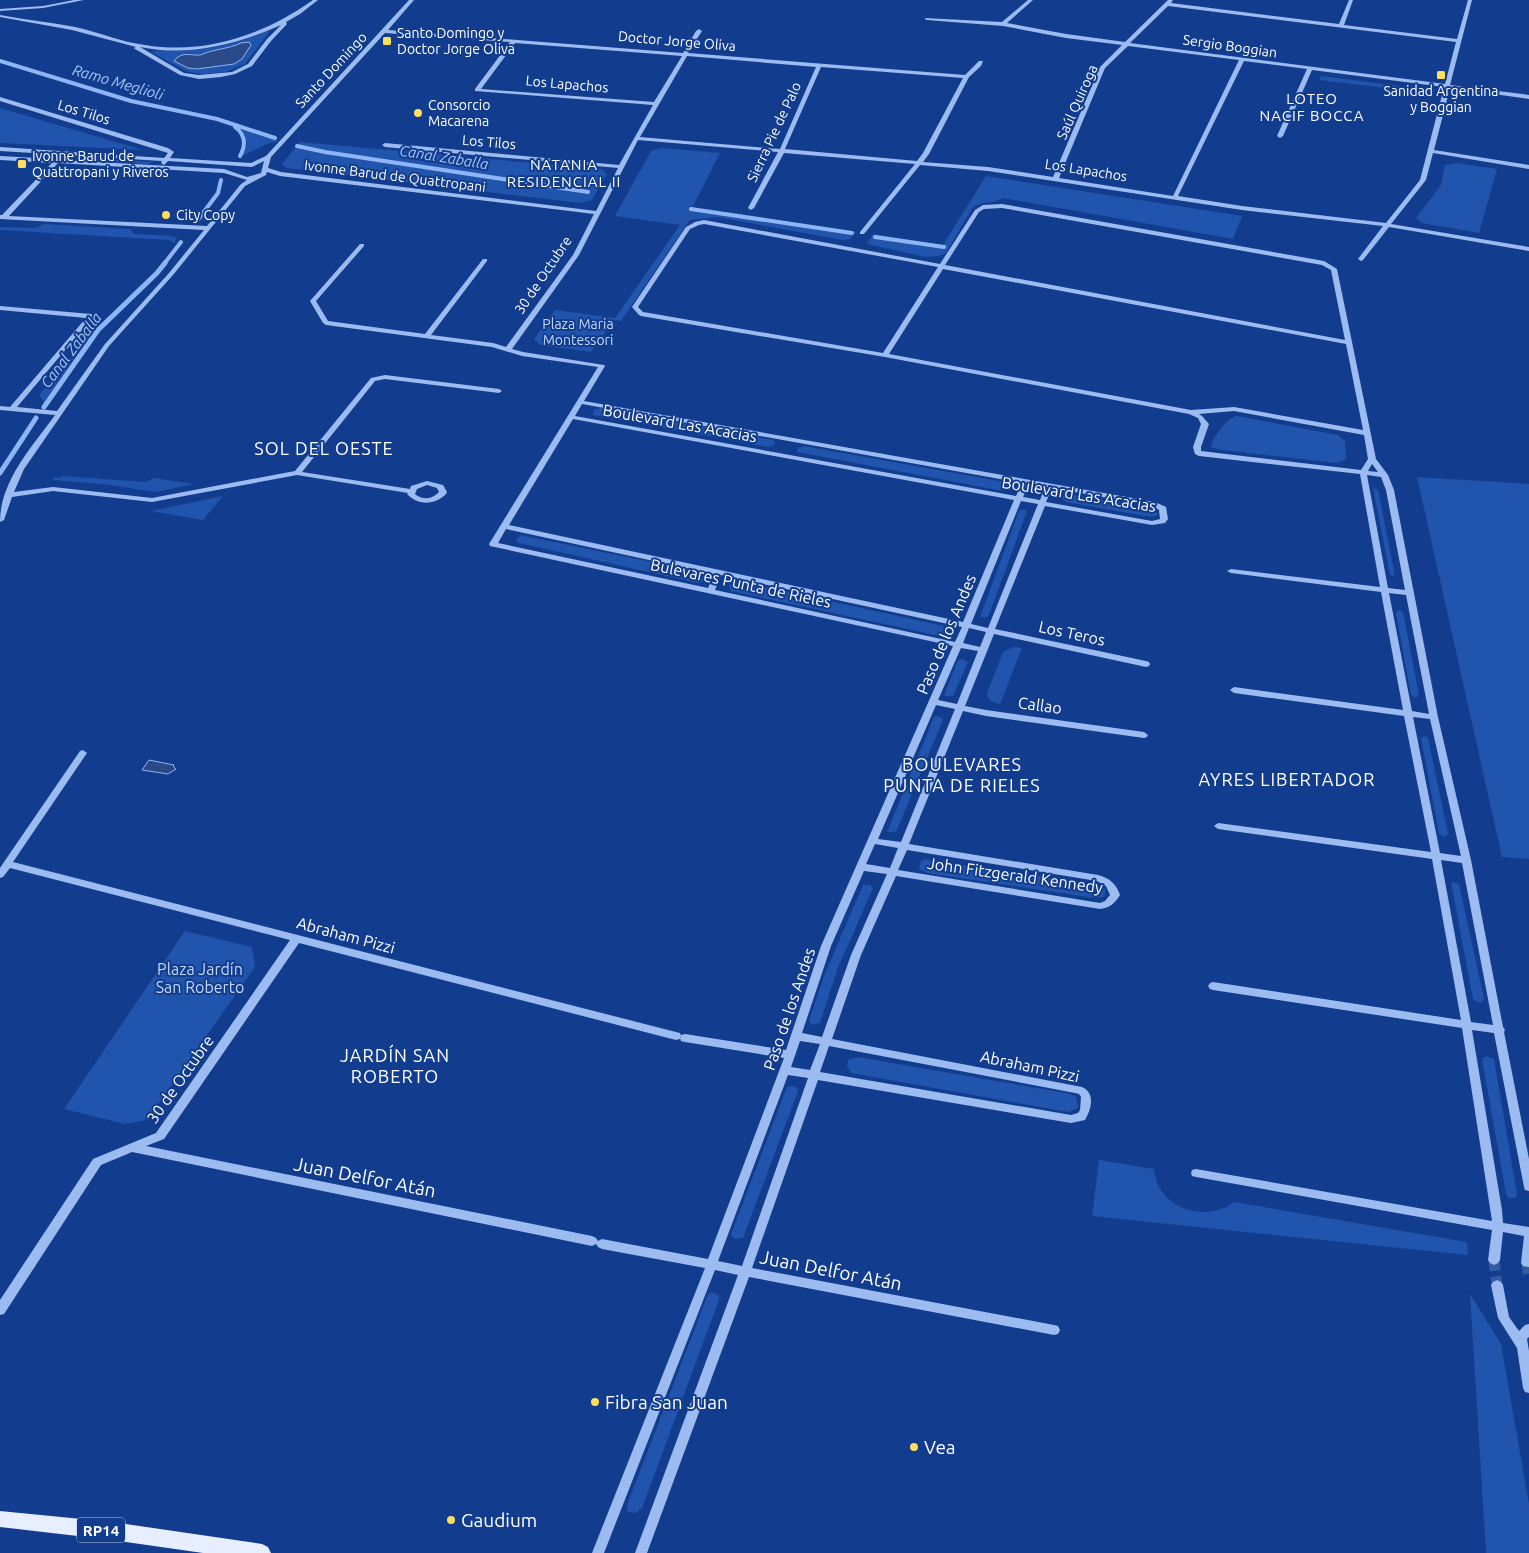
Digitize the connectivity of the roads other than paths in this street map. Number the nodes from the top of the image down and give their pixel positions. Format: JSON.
{"nodes":[{"id":1,"x":54,"y":0,"type":"edge"},
{"id":2,"x":82,"y":0,"type":"edge"},
{"id":3,"x":316,"y":0,"type":"edge"},
{"id":4,"x":412,"y":0,"type":"edge"},
{"id":5,"x":1031,"y":0,"type":"edge"},
{"id":6,"x":1351,"y":0,"type":"edge"},
{"id":7,"x":1470,"y":0,"type":"edge"},
{"id":8,"x":1169,"y":2,"type":"edge"},
{"id":9,"x":0,"y":5,"type":"edge"},
{"id":10,"x":46,"y":6,"type":"junction"},
{"id":11,"x":0,"y":10,"type":"edge"},
{"id":12,"x":0,"y":16,"type":"edge"},
{"id":13,"x":291,"y":17,"type":"junction"},
{"id":14,"x":927,"y":19,"type":"dead end"},
{"id":15,"x":36,"y":22,"type":"junction"},
{"id":16,"x":1004,"y":24,"type":"junction"},
{"id":17,"x":1341,"y":26,"type":"junction"},
{"id":18,"x":386,"y":31,"type":"junction"},
{"id":19,"x":698,"y":31,"type":"dead end"},
{"id":20,"x":514,"y":41,"type":"junction"},
{"id":21,"x":1460,"y":41,"type":"junction"},
{"id":22,"x":128,"y":43,"type":"junction"},
{"id":23,"x":1127,"y":44,"type":"junction"},
{"id":24,"x":685,"y":55,"type":"junction"},
{"id":25,"x":1242,"y":59,"type":"junction"},
{"id":26,"x":981,"y":62,"type":"dead end"},
{"id":27,"x":819,"y":65,"type":"junction"},
{"id":28,"x":1310,"y":68,"type":"junction"},
{"id":29,"x":966,"y":77,"type":"junction"},
{"id":30,"x":1449,"y":86,"type":"junction"},
{"id":31,"x":1529,"y":96,"type":"edge"},
{"id":32,"x":0,"y":100,"type":"edge"},
{"id":33,"x":656,"y":104,"type":"junction"},
{"id":34,"x":1280,"y":136,"type":"dead end"},
{"id":35,"x":636,"y":138,"type":"junction"},
{"id":36,"x":385,"y":146,"type":"dead end"},
{"id":37,"x":0,"y":149,"type":"edge"},
{"id":38,"x":782,"y":151,"type":"junction"},
{"id":39,"x":1431,"y":151,"type":"junction"},
{"id":40,"x":63,"y":153,"type":"junction"},
{"id":41,"x":268,"y":157,"type":"junction"},
{"id":42,"x":0,"y":158,"type":"edge"},
{"id":43,"x":166,"y":159,"type":"junction"},
{"id":44,"x":55,"y":161,"type":"junction"},
{"id":45,"x":918,"y":162,"type":"junction"},
{"id":46,"x":251,"y":165,"type":"junction"},
{"id":47,"x":160,"y":167,"type":"junction"},
{"id":48,"x":621,"y":167,"type":"junction"},
{"id":49,"x":1529,"y":167,"type":"edge"},
{"id":50,"x":265,"y":169,"type":"junction"},
{"id":51,"x":280,"y":174,"type":"junction"},
{"id":52,"x":234,"y":175,"type":"junction"},
{"id":53,"x":258,"y":177,"type":"junction"},
{"id":54,"x":1056,"y":178,"type":"junction"},
{"id":55,"x":243,"y":186,"type":"junction"},
{"id":56,"x":1175,"y":197,"type":"junction"},
{"id":57,"x":751,"y":208,"type":"dead end"},
{"id":58,"x":597,"y":214,"type":"junction"},
{"id":59,"x":2,"y":217,"type":"edge"},
{"id":60,"x":1386,"y":226,"type":"junction"},
{"id":61,"x":208,"y":228,"type":"junction"},
{"id":62,"x":862,"y":233,"type":"dead end"},
{"id":63,"x":362,"y":245,"type":"dead end"},
{"id":64,"x":1529,"y":250,"type":"edge"},
{"id":65,"x":485,"y":260,"type":"dead end"},
{"id":66,"x":1361,"y":260,"type":"dead end"},
{"id":67,"x":941,"y":266,"type":"junction"},
{"id":68,"x":0,"y":308,"type":"edge"},
{"id":69,"x":427,"y":336,"type":"junction"},
{"id":70,"x":1347,"y":342,"type":"junction"},
{"id":71,"x":508,"y":349,"type":"junction"},
{"id":72,"x":885,"y":355,"type":"junction"},
{"id":73,"x":602,"y":366,"type":"joint"},
{"id":74,"x":498,"y":391,"type":"dead end"},
{"id":75,"x":580,"y":402,"type":"junction"},
{"id":76,"x":0,"y":408,"type":"edge"},
{"id":77,"x":12,"y":409,"type":"junction"},
{"id":78,"x":1191,"y":412,"type":"junction"},
{"id":79,"x":58,"y":413,"type":"junction"},
{"id":80,"x":571,"y":418,"type":"junction"},
{"id":81,"x":1366,"y":433,"type":"junction"},
{"id":82,"x":791,"y":440,"type":"junction"},
{"id":83,"x":782,"y":456,"type":"junction"},
{"id":84,"x":1372,"y":459,"type":"junction"},
{"id":85,"x":1363,"y":473,"type":"junction"},
{"id":86,"x":297,"y":474,"type":"junction"},
{"id":87,"x":1384,"y":475,"type":"junction"},
{"id":88,"x":1026,"y":481,"type":"junction"},
{"id":89,"x":1050,"y":486,"type":"junction"},
{"id":90,"x":412,"y":491,"type":"dead end"},
{"id":91,"x":10,"y":495,"type":"junction"},
{"id":92,"x":1019,"y":499,"type":"junction"},
{"id":93,"x":1042,"y":503,"type":"junction"},
{"id":94,"x":0,"y":520,"type":"edge"},
{"id":95,"x":504,"y":526,"type":"junction"},
{"id":96,"x":493,"y":544,"type":"joint"},
{"id":97,"x":1231,"y":571,"type":"dead end"},
{"id":98,"x":719,"y":572,"type":"junction"},
{"id":99,"x":1383,"y":590,"type":"junction"},
{"id":100,"x":710,"y":591,"type":"junction"},
{"id":101,"x":1410,"y":593,"type":"junction"},
{"id":102,"x":966,"y":626,"type":"junction"},
{"id":103,"x":991,"y":630,"type":"junction"},
{"id":104,"x":958,"y":645,"type":"junction"},
{"id":105,"x":983,"y":650,"type":"junction"},
{"id":106,"x":1146,"y":664,"type":"dead end"},
{"id":107,"x":1234,"y":690,"type":"dead end"},
{"id":108,"x":933,"y":702,"type":"junction"},
{"id":109,"x":959,"y":707,"type":"junction"},
{"id":110,"x":1407,"y":713,"type":"junction"},
{"id":111,"x":1434,"y":717,"type":"junction"},
{"id":112,"x":1144,"y":734,"type":"dead end"},
{"id":113,"x":83,"y":753,"type":"dead end"},
{"id":114,"x":1218,"y":826,"type":"dead end"},
{"id":115,"x":873,"y":841,"type":"junction"},
{"id":116,"x":904,"y":846,"type":"junction"},
{"id":117,"x":1436,"y":855,"type":"junction"},
{"id":118,"x":1466,"y":860,"type":"junction"},
{"id":119,"x":7,"y":864,"type":"junction"},
{"id":120,"x":862,"y":867,"type":"junction"},
{"id":121,"x":893,"y":872,"type":"junction"},
{"id":122,"x":0,"y":874,"type":"edge"},
{"id":123,"x":298,"y":938,"type":"junction"},
{"id":124,"x":1213,"y":986,"type":"dead end"},
{"id":125,"x":1466,"y":1025,"type":"junction"},
{"id":126,"x":1500,"y":1030,"type":"junction"},
{"id":127,"x":796,"y":1036,"type":"junction"},
{"id":128,"x":826,"y":1042,"type":"junction"},
{"id":129,"x":790,"y":1056,"type":"junction"},
{"id":130,"x":785,"y":1070,"type":"junction"},
{"id":131,"x":815,"y":1074,"type":"junction"},
{"id":132,"x":132,"y":1148,"type":"junction"},
{"id":133,"x":1196,"y":1173,"type":"dead end"},
{"id":134,"x":1529,"y":1187,"type":"edge"},
{"id":135,"x":1498,"y":1227,"type":"junction"},
{"id":136,"x":1529,"y":1232,"type":"edge"},
{"id":137,"x":1529,"y":1237,"type":"edge"},
{"id":138,"x":1494,"y":1260,"type":"tunnel mouth"},
{"id":139,"x":1527,"y":1264,"type":"dead end"},
{"id":140,"x":711,"y":1266,"type":"junction"},
{"id":141,"x":745,"y":1272,"type":"junction"},
{"id":142,"x":1498,"y":1285,"type":"tunnel mouth"},
{"id":143,"x":0,"y":1310,"type":"edge"},
{"id":144,"x":1529,"y":1329,"type":"edge"},
{"id":145,"x":1054,"y":1330,"type":"dead end"},
{"id":146,"x":1522,"y":1346,"type":"junction"},
{"id":147,"x":1529,"y":1388,"type":"edge"},
{"id":148,"x":0,"y":1519,"type":"edge"},
{"id":149,"x":262,"y":1553,"type":"edge"},
{"id":150,"x":598,"y":1553,"type":"edge"},
{"id":151,"x":641,"y":1553,"type":"edge"}],
"edges":[{"from":1,"to":9,"type":"street"},
{"from":2,"to":10,"type":"street"},
{"from":3,"to":13,"type":"street"},
{"from":4,"to":18,"type":"street","name":"Santo Domingo"},
{"from":5,"to":16,"type":"street"},
{"from":6,"to":17,"type":"street"},
{"from":7,"to":21,"type":"street"},
{"from":8,"to":17,"type":"street"},
{"from":8,"to":23,"type":"street","name":"Saúl Quiroga"},
{"from":10,"to":11,"type":"street"},
{"from":10,"to":15,"type":"street"},
{"from":12,"to":15,"type":"street"},
{"from":13,"to":22,"type":"street"},
{"from":13,"to":22,"type":"street"},
{"from":14,"to":16,"type":"street","name":"Sergio Boggian"},
{"from":15,"to":22,"type":"street"},
{"from":16,"to":23,"type":"street","name":"Sergio Boggian"},
{"from":17,"to":21,"type":"street"},
{"from":18,"to":20,"type":"street","name":"Doctor Jorge Oliva"},
{"from":18,"to":41,"type":"street","name":"Santo Domingo"},
{"from":19,"to":24,"type":"street","name":"30 de Octubre"},
{"from":20,"to":24,"type":"street","name":"Doctor Jorge Oliva"},
{"from":20,"to":33,"type":"street","name":"Los Lapachos"},
{"from":21,"to":30,"type":"street"},
{"from":23,"to":25,"type":"street","name":"Sergio Boggian"},
{"from":23,"to":54,"type":"street","name":"Saúl Quiroga"},
{"from":24,"to":27,"type":"street","name":"Doctor Jorge Oliva"},
{"from":24,"to":33,"type":"street","name":"30 de Octubre"},
{"from":25,"to":28,"type":"street","name":"Sergio Boggian"},
{"from":25,"to":56,"type":"street"},
{"from":26,"to":29,"type":"street"},
{"from":27,"to":29,"type":"street","name":"Doctor Jorge Oliva"},
{"from":27,"to":38,"type":"street","name":"Sierra Pie de Palo"},
{"from":28,"to":30,"type":"street","name":"Sergio Boggian"},
{"from":28,"to":34,"type":"street"},
{"from":29,"to":45,"type":"street"},
{"from":30,"to":31,"type":"street","name":"Sergio Boggian"},
{"from":30,"to":39,"type":"street"},
{"from":32,"to":43,"type":"street","name":"Los Tilos"},
{"from":33,"to":35,"type":"street","name":"30 de Octubre"},
{"from":35,"to":38,"type":"street","name":"Los Lapachos"},
{"from":35,"to":48,"type":"street","name":"30 de Octubre"},
{"from":36,"to":48,"type":"street","name":"Los Tilos"},
{"from":37,"to":40,"type":"street"},
{"from":38,"to":45,"type":"street","name":"Los Lapachos"},
{"from":38,"to":57,"type":"street","name":"Sierra Pie de Palo"},
{"from":39,"to":49,"type":"street"},
{"from":39,"to":60,"type":"street"},
{"from":40,"to":43,"type":"street"},
{"from":40,"to":44,"type":"street"},
{"from":41,"to":46,"type":"street","name":"Santo Domingo"},
{"from":41,"to":50,"type":"street","name":"Santo Domingo"},
{"from":42,"to":44,"type":"street"},
{"from":43,"to":46,"type":"street"},
{"from":43,"to":47,"type":"street"},
{"from":44,"to":47,"type":"street"},
{"from":44,"to":59,"type":"street"},
{"from":45,"to":54,"type":"street","name":"Los Lapachos"},
{"from":45,"to":62,"type":"street"},
{"from":46,"to":50,"type":"street","name":"Ivonne Barud de Quattropani"},
{"from":46,"to":52,"type":"street","name":"Santo Domingo"},
{"from":47,"to":52,"type":"street"},
{"from":48,"to":58,"type":"street","name":"30 de Octubre"},
{"from":50,"to":51,"type":"street","name":"Ivonne Barud de Quattropani"},
{"from":50,"to":53,"type":"street"},
{"from":51,"to":53,"type":"street","name":"Ivonne Barud de Quattropani"},
{"from":51,"to":58,"type":"street","name":"Ivonne Barud de Quattropani"},
{"from":52,"to":53,"type":"street"},
{"from":52,"to":55,"type":"street"},
{"from":53,"to":55,"type":"street"},
{"from":54,"to":56,"type":"street","name":"Los Lapachos"},
{"from":55,"to":61,"type":"street"},
{"from":56,"to":60,"type":"street","name":"Los Lapachos"},
{"from":58,"to":71,"type":"street","name":"30 de Octubre"},
{"from":59,"to":61,"type":"street"},
{"from":60,"to":64,"type":"street","name":"Los Lapachos"},
{"from":60,"to":66,"type":"street"},
{"from":61,"to":79,"type":"street"},
{"from":63,"to":69,"type":"street"},
{"from":65,"to":69,"type":"street"},
{"from":67,"to":70,"type":"street"},
{"from":67,"to":70,"type":"street"},
{"from":67,"to":72,"type":"street"},
{"from":67,"to":72,"type":"street"},
{"from":68,"to":77,"type":"street"},
{"from":69,"to":71,"type":"street"},
{"from":70,"to":81,"type":"street"},
{"from":71,"to":73,"type":"street"},
{"from":72,"to":78,"type":"street"},
{"from":73,"to":75,"type":"street"},
{"from":74,"to":86,"type":"street"},
{"from":75,"to":80,"type":"street"},
{"from":75,"to":82,"type":"street","name":"Boulevard Las Acacias"},
{"from":76,"to":77,"type":"street"},
{"from":77,"to":79,"type":"street"},
{"from":78,"to":81,"type":"street"},
{"from":78,"to":85,"type":"street"},
{"from":79,"to":91,"type":"street"},
{"from":80,"to":83,"type":"street","name":"Boulevard Las Acacias"},
{"from":80,"to":95,"type":"street"},
{"from":81,"to":84,"type":"street"},
{"from":82,"to":83,"type":"street"},
{"from":82,"to":88,"type":"street","name":"Boulevard Las Acacias"},
{"from":83,"to":92,"type":"street","name":"Boulevard Las Acacias"},
{"from":84,"to":85,"type":"street"},
{"from":84,"to":87,"type":"street"},
{"from":85,"to":87,"type":"street"},
{"from":85,"to":99,"type":"street"},
{"from":86,"to":90,"type":"street"},
{"from":86,"to":91,"type":"street"},
{"from":87,"to":101,"type":"street"},
{"from":88,"to":89,"type":"street","name":"Boulevard Las Acacias"},
{"from":88,"to":92,"type":"street","name":"Paso de los Andes"},
{"from":89,"to":93,"type":"street"},
{"from":89,"to":93,"type":"street","name":"Boulevard Las Acacias"},
{"from":91,"to":94,"type":"street"},
{"from":92,"to":93,"type":"street","name":"Boulevard Las Acacias"},
{"from":92,"to":102,"type":"street","name":"Paso de los Andes"},
{"from":93,"to":103,"type":"street"},
{"from":95,"to":96,"type":"street"},
{"from":95,"to":98,"type":"street","name":"Bulevares Punta de Rieles"},
{"from":96,"to":100,"type":"street","name":"Bulevares Punta de Rieles"},
{"from":97,"to":99,"type":"street"},
{"from":98,"to":100,"type":"street"},
{"from":98,"to":102,"type":"street","name":"Bulevares Punta de Rieles"},
{"from":99,"to":101,"type":"street"},
{"from":99,"to":110,"type":"street"},
{"from":100,"to":104,"type":"street","name":"Bulevares Punta de Rieles"},
{"from":101,"to":111,"type":"street"},
{"from":102,"to":103,"type":"street","name":"Bulevares Punta de Rieles"},
{"from":102,"to":104,"type":"street","name":"Paso de los Andes"},
{"from":103,"to":105,"type":"street"},
{"from":103,"to":106,"type":"street","name":"Los Teros"},
{"from":104,"to":105,"type":"street","name":"Bulevares Punta de Rieles"},
{"from":104,"to":108,"type":"street","name":"Paso de los Andes"},
{"from":105,"to":109,"type":"street"},
{"from":107,"to":110,"type":"street"},
{"from":108,"to":109,"type":"street","name":"Callao"},
{"from":108,"to":115,"type":"street","name":"Paso de los Andes"},
{"from":109,"to":112,"type":"street","name":"Callao"},
{"from":109,"to":116,"type":"street"},
{"from":110,"to":111,"type":"street"},
{"from":110,"to":117,"type":"street"},
{"from":111,"to":118,"type":"street"},
{"from":113,"to":119,"type":"street"},
{"from":114,"to":117,"type":"street"},
{"from":115,"to":116,"type":"street","name":"John Fitzgerald Kennedy"},
{"from":115,"to":120,"type":"street","name":"Paso de los Andes"},
{"from":116,"to":121,"type":"street"},
{"from":116,"to":121,"type":"street","name":"John Fitzgerald Kennedy"},
{"from":117,"to":118,"type":"street"},
{"from":117,"to":125,"type":"street"},
{"from":118,"to":126,"type":"street"},
{"from":119,"to":122,"type":"street"},
{"from":119,"to":123,"type":"street","name":"Abraham Pizzi"},
{"from":120,"to":121,"type":"street","name":"John Fitzgerald Kennedy"},
{"from":120,"to":127,"type":"street","name":"Paso de los Andes"},
{"from":121,"to":128,"type":"street"},
{"from":123,"to":129,"type":"street","name":"Abraham Pizzi"},
{"from":123,"to":132,"type":"street","name":"30 de Octubre"},
{"from":124,"to":125,"type":"street"},
{"from":125,"to":126,"type":"street"},
{"from":125,"to":135,"type":"street"},
{"from":126,"to":134,"type":"street"},
{"from":127,"to":128,"type":"street","name":"Abraham Pizzi"},
{"from":127,"to":129,"type":"street","name":"Paso de los Andes"},
{"from":128,"to":131,"type":"street"},
{"from":128,"to":131,"type":"street","name":"Abraham Pizzi"},
{"from":129,"to":130,"type":"street","name":"Paso de los Andes"},
{"from":130,"to":131,"type":"street","name":"Abraham Pizzi"},
{"from":130,"to":140,"type":"street","name":"Paso de los Andes"},
{"from":131,"to":141,"type":"street"},
{"from":132,"to":140,"type":"street","name":"Juan Delfor Atán"},
{"from":132,"to":143,"type":"street","name":"30 de Octubre"},
{"from":133,"to":135,"type":"street"},
{"from":135,"to":136,"type":"street"},
{"from":135,"to":138,"type":"street"},
{"from":137,"to":139,"type":"street"},
{"from":140,"to":141,"type":"street","name":"Juan Delfor Atán"},
{"from":140,"to":150,"type":"street","name":"Paso de los Andes"},
{"from":141,"to":145,"type":"street","name":"Juan Delfor Atán"},
{"from":141,"to":151,"type":"street"},
{"from":142,"to":146,"type":"street"},
{"from":144,"to":146,"type":"street"},
{"from":146,"to":147,"type":"street"},
{"from":148,"to":149,"type":"main road","number":"RP14"}]}
